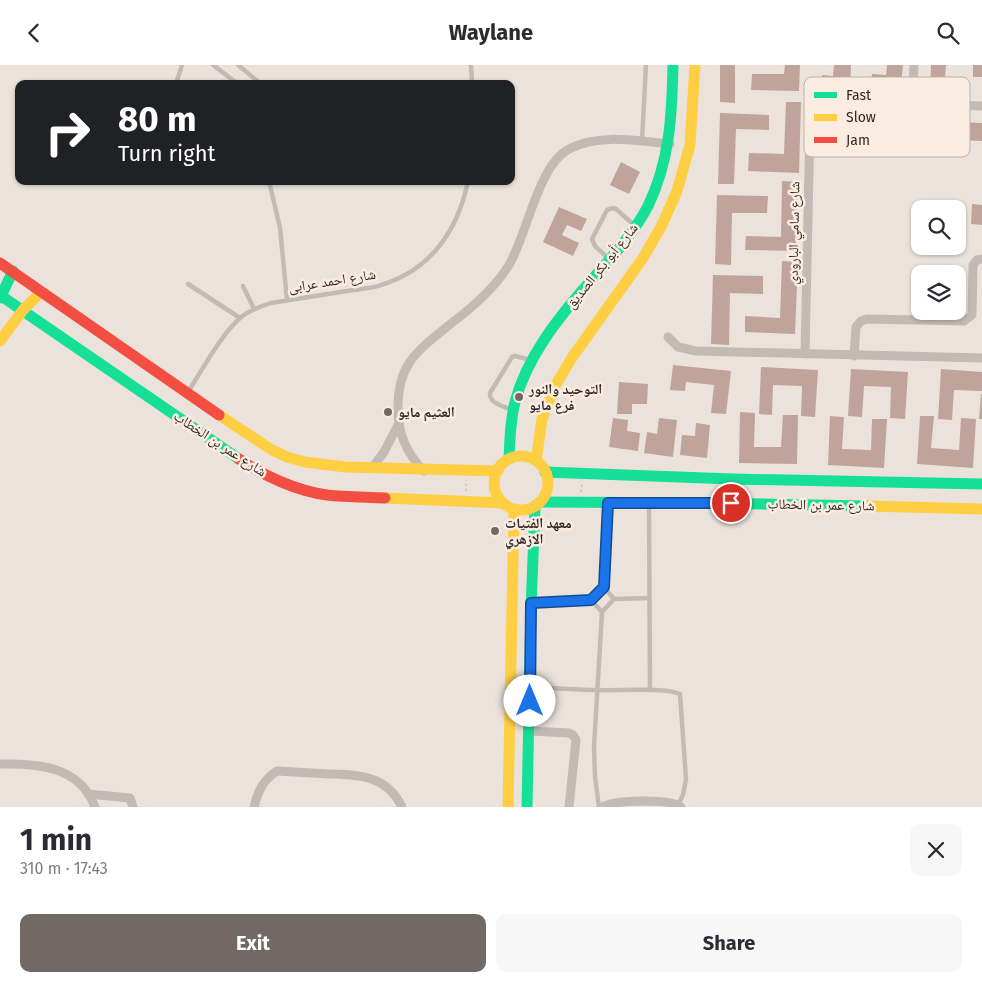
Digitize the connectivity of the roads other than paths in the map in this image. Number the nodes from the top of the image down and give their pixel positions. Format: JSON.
{"nodes":[{"id":1,"x":182,"y":65,"type":"edge"},
{"id":2,"x":213,"y":65,"type":"edge"},
{"id":3,"x":238,"y":65,"type":"edge"},
{"id":4,"x":471,"y":65,"type":"edge"},
{"id":5,"x":646,"y":65,"type":"edge"},
{"id":6,"x":673,"y":65,"type":"edge"},
{"id":7,"x":695,"y":65,"type":"edge"},
{"id":8,"x":177,"y":80,"type":"edge"},
{"id":9,"x":233,"y":80,"type":"edge"},
{"id":10,"x":256,"y":80,"type":"edge"},
{"id":11,"x":472,"y":80,"type":"edge"},
{"id":12,"x":642,"y":141,"type":"junction"},
{"id":13,"x":670,"y":144,"type":"junction"},
{"id":14,"x":809,"y":157,"type":"edge"},
{"id":15,"x":270,"y":185,"type":"edge"},
{"id":16,"x":467,"y":185,"type":"edge"},
{"id":17,"x":635,"y":226,"type":"junction"},
{"id":18,"x":982,"y":259,"type":"edge"},
{"id":19,"x":610,"y":260,"type":"junction"},
{"id":20,"x":0,"y":263,"type":"edge"},
{"id":21,"x":13,"y":271,"type":"junction"},
{"id":22,"x":188,"y":284,"type":"dead end"},
{"id":23,"x":243,"y":286,"type":"dead end"},
{"id":24,"x":41,"y":292,"type":"junction"},
{"id":25,"x":0,"y":296,"type":"edge"},
{"id":26,"x":287,"y":300,"type":"junction"},
{"id":27,"x":254,"y":309,"type":"junction"},
{"id":28,"x":23,"y":310,"type":"junction"},
{"id":29,"x":240,"y":318,"type":"junction"},
{"id":30,"x":668,"y":337,"type":"dead end"},
{"id":31,"x":0,"y":341,"type":"edge"},
{"id":32,"x":805,"y":354,"type":"junction"},
{"id":33,"x":854,"y":356,"type":"junction"},
{"id":34,"x":982,"y":358,"type":"edge"},
{"id":35,"x":532,"y":361,"type":"junction"},
{"id":36,"x":187,"y":393,"type":"junction"},
{"id":37,"x":513,"y":410,"type":"junction"},
{"id":38,"x":398,"y":425,"type":"junction"},
{"id":39,"x":509,"y":459,"type":"junction"},
{"id":40,"x":536,"y":461,"type":"junction"},
{"id":41,"x":372,"y":468,"type":"junction"},
{"id":42,"x":424,"y":471,"type":"junction"},
{"id":43,"x":498,"y":471,"type":"junction"},
{"id":44,"x":545,"y":472,"type":"junction"},
{"id":45,"x":982,"y":484,"type":"edge"},
{"id":46,"x":503,"y":503,"type":"junction"},
{"id":47,"x":608,"y":503,"type":"junction"},
{"id":48,"x":649,"y":503,"type":"junction"},
{"id":49,"x":538,"y":504,"type":"junction"},
{"id":50,"x":514,"y":509,"type":"junction"},
{"id":51,"x":982,"y":509,"type":"edge"},
{"id":52,"x":604,"y":587,"type":"junction"},
{"id":53,"x":649,"y":598,"type":"junction"},
{"id":54,"x":614,"y":599,"type":"junction"},
{"id":55,"x":591,"y":600,"type":"junction"},
{"id":56,"x":531,"y":603,"type":"junction"},
{"id":57,"x":602,"y":612,"type":"junction"},
{"id":58,"x":530,"y":687,"type":"junction"},
{"id":59,"x":598,"y":690,"type":"junction"},
{"id":60,"x":650,"y":691,"type":"junction"},
{"id":61,"x":530,"y":731,"type":"junction"},
{"id":62,"x":0,"y":764,"type":"edge"},
{"id":63,"x":88,"y":794,"type":"junction"},
{"id":64,"x":680,"y":806,"type":"edge"},
{"id":65,"x":95,"y":807,"type":"edge"},
{"id":66,"x":133,"y":807,"type":"edge"},
{"id":67,"x":254,"y":807,"type":"edge"},
{"id":68,"x":402,"y":807,"type":"edge"},
{"id":69,"x":508,"y":807,"type":"edge"},
{"id":70,"x":528,"y":807,"type":"edge"},
{"id":71,"x":569,"y":807,"type":"edge"},
{"id":72,"x":601,"y":807,"type":"edge"}],
"edges":[{"from":1,"to":8,"type":"lane"},
{"from":2,"to":9,"type":"lane"},
{"from":3,"to":10,"type":"lane"},
{"from":4,"to":11,"type":"lane"},
{"from":5,"to":12,"type":"lane"},
{"from":6,"to":13,"type":"street","name":"شارع أبو بكر الصديق"},
{"from":7,"to":40,"type":"street","name":"شارع أبو بكر الصديق"},
{"from":12,"to":13,"type":"street"},
{"from":12,"to":38,"type":"street"},
{"from":13,"to":17,"type":"street","name":"شارع أبو بكر الصديق"},
{"from":14,"to":32,"type":"street","name":"شارع سامي البارودي"},
{"from":15,"to":26,"type":"lane"},
{"from":16,"to":26,"type":"lane","name":"شارع احمد عرابى"},
{"from":17,"to":19,"type":"street","name":"شارع أبو بكر الصديق"},
{"from":17,"to":19,"type":"lane"},
{"from":18,"to":33,"type":"street"},
{"from":19,"to":35,"type":"street","name":"شارع أبو بكر الصديق"},
{"from":20,"to":21,"type":"street","name":"شارع عمر بن الخطاب"},
{"from":21,"to":24,"type":"street","name":"شارع عمر بن الخطاب"},
{"from":21,"to":25,"type":"street"},
{"from":22,"to":29,"type":"lane"},
{"from":23,"to":27,"type":"lane"},
{"from":24,"to":28,"type":"street"},
{"from":24,"to":36,"type":"street","name":"شارع عمر بن الخطاب"},
{"from":25,"to":28,"type":"street","name":"شارع عمر بن الخطاب"},
{"from":26,"to":27,"type":"lane","name":"شارع احمد عرابى"},
{"from":27,"to":29,"type":"lane","name":"شارع احمد عرابى"},
{"from":28,"to":31,"type":"street"},
{"from":28,"to":46,"type":"street","name":"شارع عمر بن الخطاب"},
{"from":29,"to":36,"type":"lane","name":"شارع احمد عرابى"},
{"from":30,"to":32,"type":"street"},
{"from":32,"to":33,"type":"street"},
{"from":33,"to":34,"type":"street"},
{"from":35,"to":37,"type":"street","name":"شارع أبو بكر الصديق"},
{"from":35,"to":37,"type":"lane"},
{"from":36,"to":41,"type":"street","name":"شارع عمر بن الخطاب"},
{"from":37,"to":39,"type":"street","name":"شارع أبو بكر الصديق"},
{"from":38,"to":41,"type":"street"},
{"from":38,"to":42,"type":"street"},
{"from":39,"to":40,"type":"street"},
{"from":39,"to":43,"type":"street"},
{"from":40,"to":44,"type":"street"},
{"from":41,"to":42,"type":"street","name":"شارع عمر بن الخطاب"},
{"from":42,"to":43,"type":"street","name":"شارع عمر بن الخطاب"},
{"from":43,"to":46,"type":"street"},
{"from":44,"to":45,"type":"street","name":"شارع عمر بن الخطاب"},
{"from":44,"to":49,"type":"street"},
{"from":46,"to":50,"type":"street"},
{"from":47,"to":48,"type":"street","name":"شارع عمر بن الخطاب"},
{"from":47,"to":49,"type":"street","name":"شارع عمر بن الخطاب"},
{"from":47,"to":52,"type":"lane"},
{"from":48,"to":51,"type":"street","name":"شارع عمر بن الخطاب"},
{"from":48,"to":53,"type":"lane"},
{"from":49,"to":50,"type":"street"},
{"from":49,"to":56,"type":"street"},
{"from":50,"to":69,"type":"street"},
{"from":52,"to":54,"type":"lane"},
{"from":52,"to":55,"type":"lane"},
{"from":53,"to":54,"type":"lane"},
{"from":53,"to":60,"type":"lane"},
{"from":54,"to":57,"type":"lane"},
{"from":55,"to":56,"type":"lane"},
{"from":55,"to":57,"type":"lane"},
{"from":56,"to":58,"type":"street"},
{"from":57,"to":59,"type":"lane"},
{"from":58,"to":59,"type":"lane"},
{"from":58,"to":61,"type":"street"},
{"from":59,"to":60,"type":"lane"},
{"from":59,"to":72,"type":"lane"},
{"from":60,"to":64,"type":"lane"},
{"from":61,"to":70,"type":"street"},
{"from":61,"to":71,"type":"street"},
{"from":62,"to":63,"type":"street"},
{"from":63,"to":65,"type":"street"},
{"from":63,"to":66,"type":"street"},
{"from":64,"to":72,"type":"street"},
{"from":67,"to":68,"type":"street"}]}
